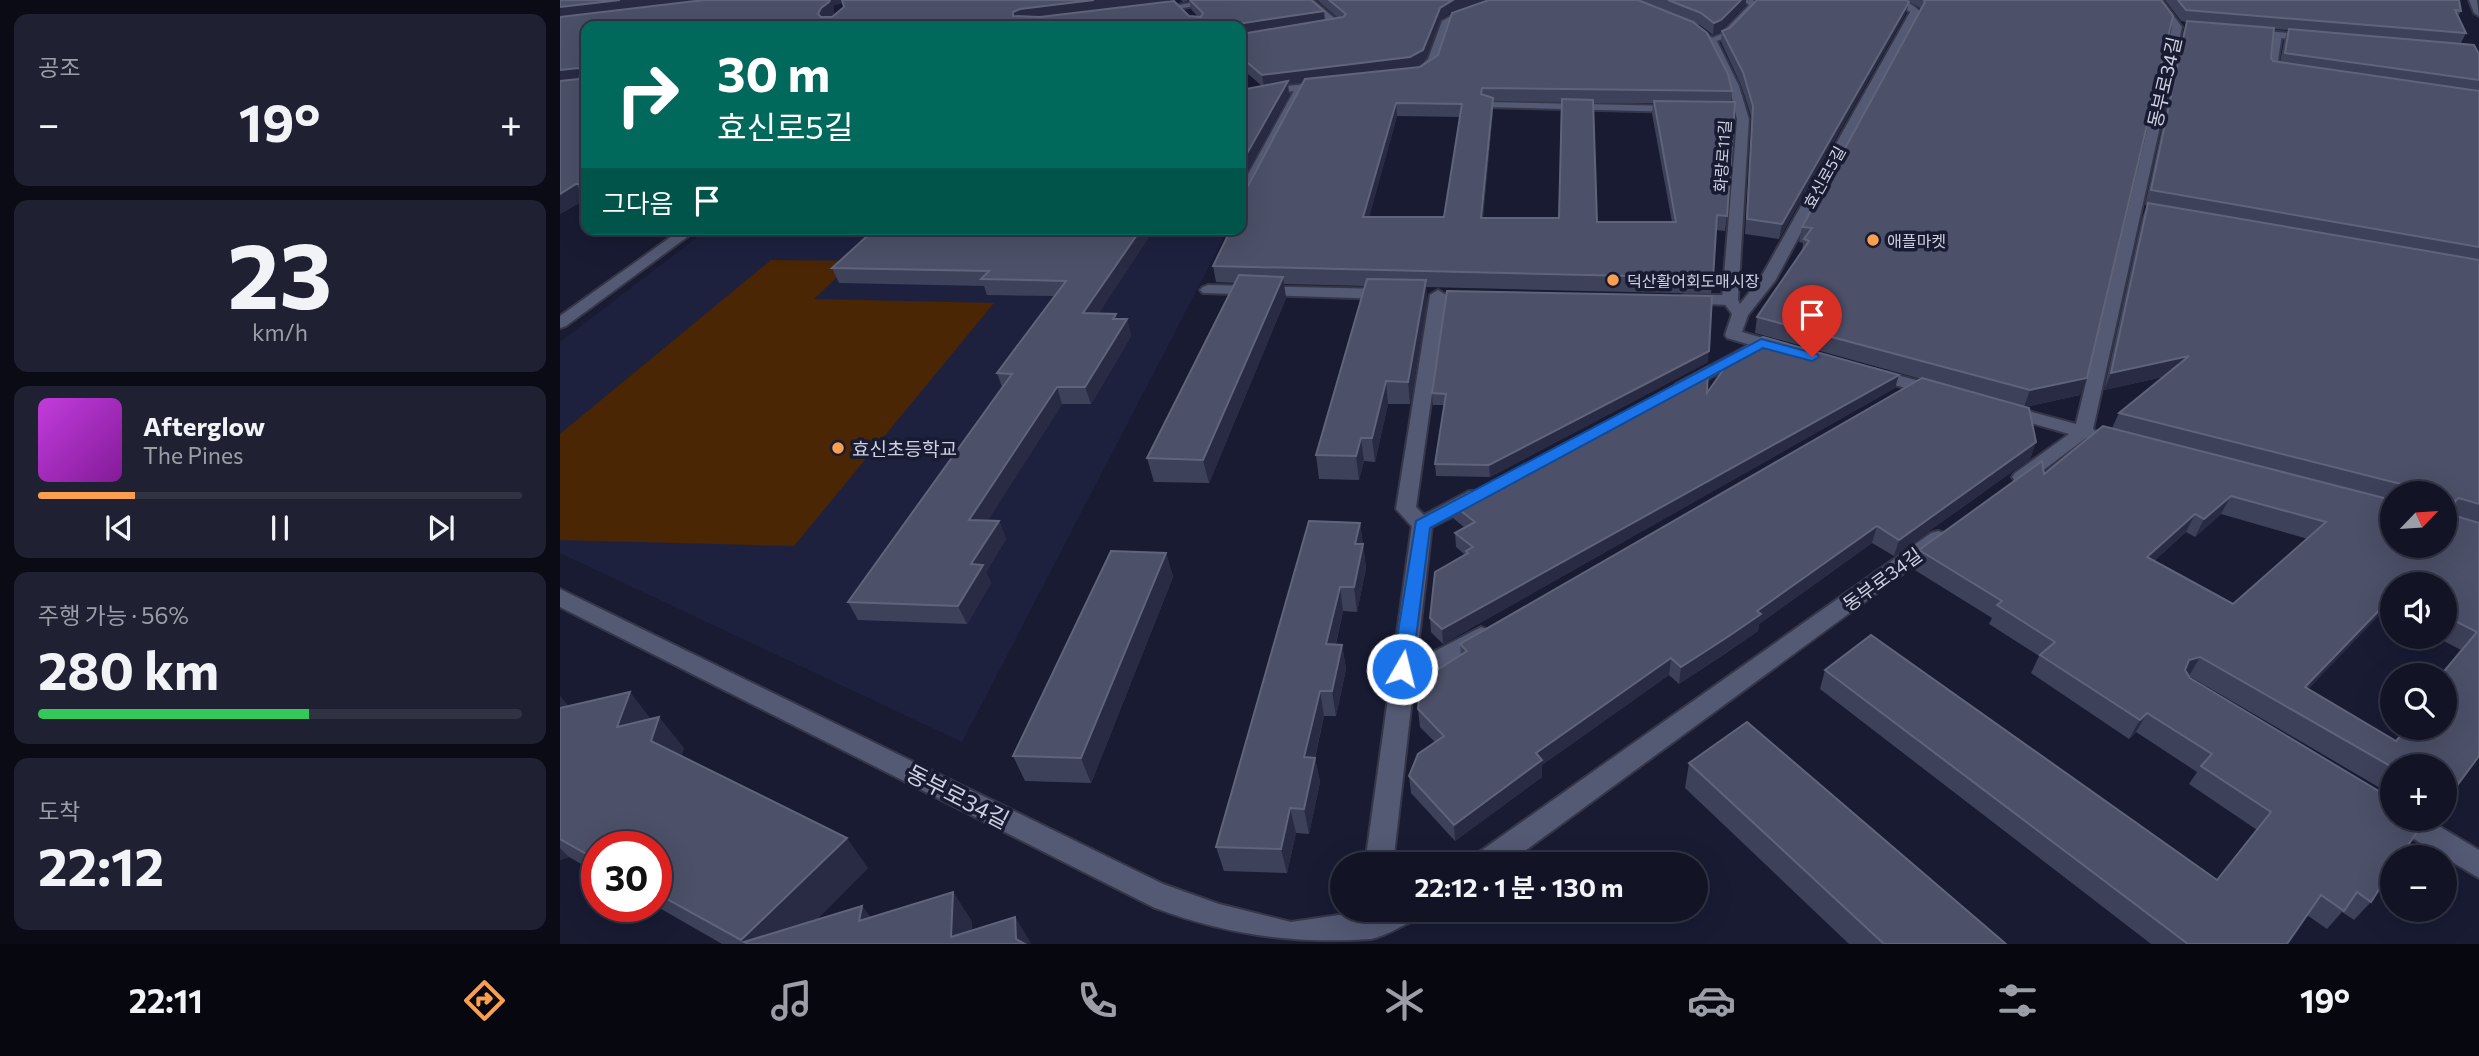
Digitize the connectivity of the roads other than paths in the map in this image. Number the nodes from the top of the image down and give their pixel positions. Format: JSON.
{"nodes":[{"id":1,"x":1224,"y":0,"type":"edge"},
{"id":2,"x":1308,"y":0,"type":"edge"},
{"id":3,"x":1513,"y":0,"type":"edge"},
{"id":4,"x":1747,"y":0,"type":"edge"},
{"id":5,"x":1894,"y":0,"type":"edge"},
{"id":6,"x":2157,"y":0,"type":"edge"},
{"id":7,"x":2473,"y":0,"type":"edge"},
{"id":8,"x":1175,"y":6,"type":"edge"},
{"id":9,"x":2479,"y":13,"type":"edge"},
{"id":10,"x":1679,"y":20,"type":"edge"},
{"id":11,"x":1314,"y":30,"type":"edge"},
{"id":12,"x":2229,"y":31,"type":"edge"},
{"id":13,"x":2277,"y":35,"type":"junction"},
{"id":14,"x":2329,"y":39,"type":"edge"},
{"id":15,"x":1712,"y":40,"type":"junction"},
{"id":16,"x":2299,"y":73,"type":"edge"},
{"id":17,"x":1405,"y":77,"type":"edge"},
{"id":18,"x":1250,"y":83,"type":"edge"},
{"id":19,"x":1333,"y":84,"type":"edge"},
{"id":20,"x":1300,"y":87,"type":"junction"},
{"id":21,"x":1259,"y":93,"type":"junction"},
{"id":22,"x":1246,"y":97,"type":"edge"},
{"id":23,"x":1488,"y":105,"type":"edge"},
{"id":24,"x":1688,"y":109,"type":"edge"},
{"id":25,"x":1728,"y":110,"type":"edge"},
{"id":26,"x":1741,"y":110,"type":"junction"},
{"id":27,"x":1246,"y":190,"type":"edge"},
{"id":28,"x":683,"y":235,"type":"edge"},
{"id":29,"x":1208,"y":290,"type":"dead end"},
{"id":30,"x":1396,"y":294,"type":"edge"},
{"id":31,"x":1438,"y":295,"type":"dead end"},
{"id":32,"x":1674,"y":299,"type":"edge"},
{"id":33,"x":1735,"y":307,"type":"junction"},
{"id":34,"x":560,"y":323,"type":"edge"},
{"id":35,"x":1761,"y":343,"type":"junction"},
{"id":36,"x":1800,"y":354,"type":"edge"},
{"id":37,"x":1851,"y":368,"type":"edge"},
{"id":38,"x":1915,"y":385,"type":"junction"},
{"id":39,"x":1669,"y":393,"type":"edge"},
{"id":40,"x":1954,"y":396,"type":"edge"},
{"id":41,"x":1891,"y":399,"type":"edge"},
{"id":42,"x":1993,"y":407,"type":"edge"},
{"id":43,"x":2083,"y":432,"type":"junction"},
{"id":44,"x":2110,"y":439,"type":"edge"},
{"id":45,"x":1495,"y":486,"type":"edge"},
{"id":46,"x":2004,"y":490,"type":"edge"},
{"id":47,"x":1959,"y":522,"type":"edge"},
{"id":48,"x":1422,"y":525,"type":"junction"},
{"id":49,"x":560,"y":597,"type":"edge"},
{"id":50,"x":1493,"y":629,"type":"edge"},
{"id":51,"x":1402,"y":669,"type":"junction"},
{"id":52,"x":2424,"y":831,"type":"edge"},
{"id":53,"x":1380,"y":852,"type":"edge"},
{"id":54,"x":1502,"y":852,"type":"edge"},
{"id":55,"x":2479,"y":865,"type":"edge"},
{"id":56,"x":1352,"y":922,"type":"edge"}],
"edges":[{"from":1,"to":8,"type":"street"},
{"from":2,"to":11,"type":"street"},
{"from":3,"to":17,"type":"street"},
{"from":4,"to":15,"type":"street"},
{"from":5,"to":33,"type":"street","name":"효신로5길"},
{"from":6,"to":43,"type":"street","name":"동부로34길"},
{"from":7,"to":9,"type":"street"},
{"from":10,"to":15,"type":"street"},
{"from":12,"to":13,"type":"street"},
{"from":13,"to":14,"type":"street"},
{"from":13,"to":16,"type":"street"},
{"from":15,"to":26,"type":"street","name":"화랑로11길"},
{"from":18,"to":21,"type":"street"},
{"from":19,"to":20,"type":"street"},
{"from":20,"to":21,"type":"street"},
{"from":20,"to":27,"type":"street"},
{"from":21,"to":22,"type":"street"},
{"from":23,"to":24,"type":"street"},
{"from":25,"to":26,"type":"street"},
{"from":26,"to":33,"type":"street","name":"화랑로11길"},
{"from":28,"to":34,"type":"street"},
{"from":29,"to":30,"type":"street"},
{"from":31,"to":48,"type":"street"},
{"from":32,"to":33,"type":"street"},
{"from":33,"to":35,"type":"street"},
{"from":35,"to":36,"type":"street"},
{"from":35,"to":39,"type":"lane"},
{"from":37,"to":38,"type":"street"},
{"from":38,"to":40,"type":"street"},
{"from":38,"to":41,"type":"street"},
{"from":42,"to":43,"type":"street"},
{"from":43,"to":44,"type":"street"},
{"from":43,"to":46,"type":"street"},
{"from":45,"to":48,"type":"lane"},
{"from":47,"to":54,"type":"street","name":"동부로34길"},
{"from":48,"to":51,"type":"street"},
{"from":49,"to":56,"type":"street","name":"동부로34길"},
{"from":50,"to":51,"type":"street"},
{"from":51,"to":53,"type":"street"},
{"from":52,"to":55,"type":"street"}]}
